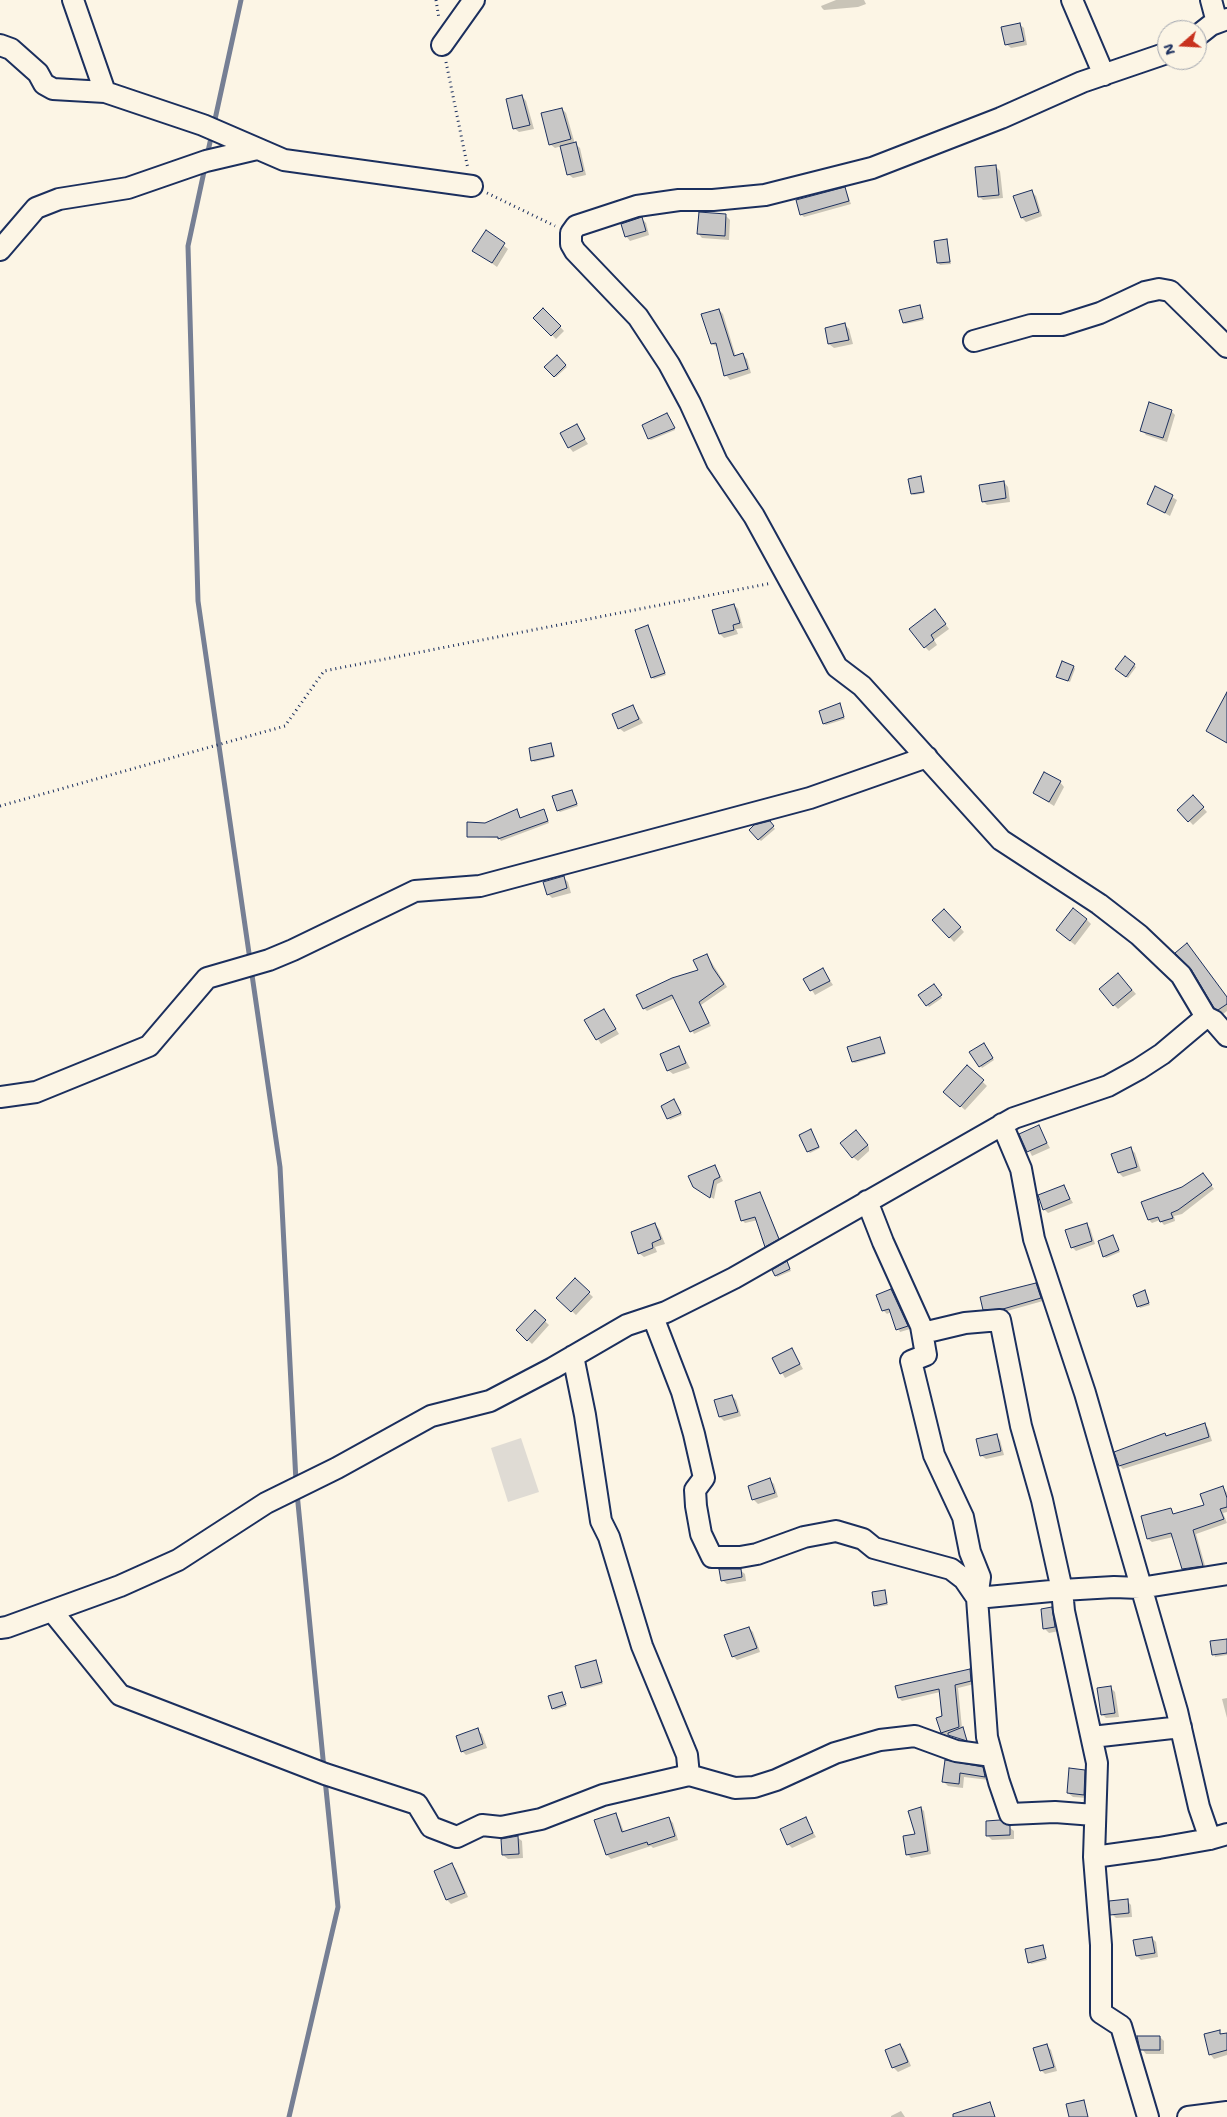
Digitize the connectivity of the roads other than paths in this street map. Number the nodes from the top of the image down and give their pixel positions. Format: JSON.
{"nodes":[{"id":1,"x":73,"y":0,"type":"edge"},
{"id":2,"x":474,"y":0,"type":"edge"},
{"id":3,"x":1072,"y":0,"type":"edge"},
{"id":4,"x":1218,"y":11,"type":"edge"},
{"id":5,"x":1207,"y":28,"type":"edge"},
{"id":6,"x":0,"y":45,"type":"edge"},
{"id":7,"x":442,"y":45,"type":"road end"},
{"id":8,"x":1157,"y":56,"type":"edge"},
{"id":9,"x":1104,"y":75,"type":"junction"},
{"id":10,"x":105,"y":92,"type":"junction"},
{"id":11,"x":257,"y":149,"type":"junction"},
{"id":12,"x":472,"y":186,"type":"road end"},
{"id":13,"x":0,"y":250,"type":"edge"},
{"id":14,"x":974,"y":341,"type":"dead end"},
{"id":15,"x":1227,"y":346,"type":"edge"},
{"id":16,"x":926,"y":757,"type":"junction"},
{"id":17,"x":1216,"y":1016,"type":"edge"},
{"id":18,"x":1227,"y":1036,"type":"edge"},
{"id":19,"x":0,"y":1097,"type":"edge"},
{"id":20,"x":1002,"y":1124,"type":"junction"},
{"id":21,"x":868,"y":1201,"type":"junction"},
{"id":22,"x":653,"y":1317,"type":"junction"},
{"id":23,"x":922,"y":1333,"type":"junction"},
{"id":24,"x":573,"y":1356,"type":"junction"},
{"id":25,"x":1227,"y":1574,"type":"edge"},
{"id":26,"x":1140,"y":1588,"type":"junction"},
{"id":27,"x":1062,"y":1590,"type":"junction"},
{"id":28,"x":977,"y":1598,"type":"junction"},
{"id":29,"x":52,"y":1611,"type":"junction"},
{"id":30,"x":0,"y":1628,"type":"edge"},
{"id":31,"x":1181,"y":1727,"type":"junction"},
{"id":32,"x":1092,"y":1737,"type":"junction"},
{"id":33,"x":992,"y":1756,"type":"junction"},
{"id":34,"x":689,"y":1775,"type":"junction"},
{"id":35,"x":1094,"y":1815,"type":"junction"},
{"id":36,"x":1219,"y":1836,"type":"edge"},
{"id":37,"x":1094,"y":1857,"type":"junction"},
{"id":38,"x":1227,"y":2112,"type":"edge"},
{"id":39,"x":1148,"y":2117,"type":"edge"},
{"id":40,"x":1188,"y":2117,"type":"edge"}],
"edges":[{"from":1,"to":10,"type":"street"},
{"from":2,"to":7,"type":"street"},
{"from":3,"to":9,"type":"street"},
{"from":4,"to":5,"type":"street"},
{"from":6,"to":10,"type":"street"},
{"from":8,"to":9,"type":"street"},
{"from":9,"to":16,"type":"street"},
{"from":10,"to":11,"type":"street"},
{"from":11,"to":12,"type":"street"},
{"from":11,"to":13,"type":"street"},
{"from":14,"to":15,"type":"street"},
{"from":16,"to":17,"type":"street"},
{"from":16,"to":19,"type":"street"},
{"from":17,"to":18,"type":"street"},
{"from":17,"to":20,"type":"street"},
{"from":20,"to":21,"type":"street"},
{"from":20,"to":26,"type":"street"},
{"from":21,"to":22,"type":"street"},
{"from":21,"to":23,"type":"street"},
{"from":22,"to":24,"type":"street"},
{"from":22,"to":28,"type":"street"},
{"from":23,"to":27,"type":"street"},
{"from":23,"to":28,"type":"street"},
{"from":24,"to":29,"type":"street"},
{"from":24,"to":34,"type":"street"},
{"from":25,"to":26,"type":"street"},
{"from":26,"to":27,"type":"street"},
{"from":26,"to":31,"type":"street"},
{"from":27,"to":28,"type":"street"},
{"from":27,"to":32,"type":"street"},
{"from":28,"to":33,"type":"street"},
{"from":29,"to":30,"type":"street"},
{"from":29,"to":34,"type":"street"},
{"from":31,"to":32,"type":"street"},
{"from":31,"to":36,"type":"street"},
{"from":32,"to":35,"type":"street"},
{"from":33,"to":34,"type":"street"},
{"from":33,"to":35,"type":"street"},
{"from":35,"to":37,"type":"street"},
{"from":36,"to":37,"type":"street"},
{"from":37,"to":39,"type":"street"},
{"from":38,"to":40,"type":"street"}]}
